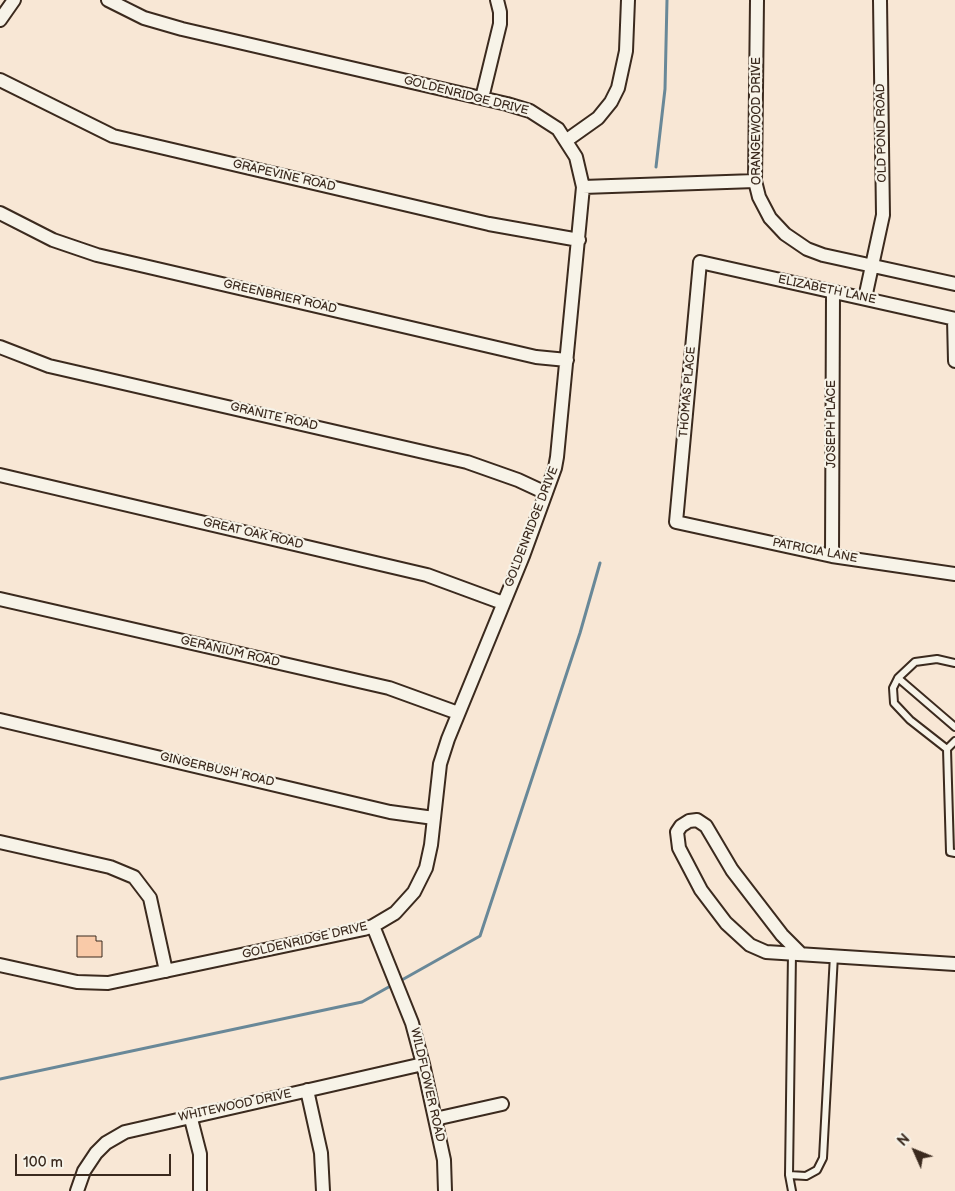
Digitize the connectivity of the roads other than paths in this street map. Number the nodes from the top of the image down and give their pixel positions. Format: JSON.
{"nodes":[{"id":1,"x":14,"y":0,"type":"edge"},
{"id":2,"x":108,"y":0,"type":"edge"},
{"id":3,"x":496,"y":0,"type":"edge"},
{"id":4,"x":628,"y":0,"type":"edge"},
{"id":5,"x":757,"y":0,"type":"edge"},
{"id":6,"x":880,"y":0,"type":"edge"},
{"id":7,"x":0,"y":20,"type":"edge"},
{"id":8,"x":0,"y":80,"type":"edge"},
{"id":9,"x":482,"y":98,"type":"junction"},
{"id":10,"x":567,"y":140,"type":"junction"},
{"id":11,"x":755,"y":181,"type":"junction"},
{"id":12,"x":583,"y":187,"type":"junction"},
{"id":13,"x":0,"y":213,"type":"edge"},
{"id":14,"x":579,"y":240,"type":"junction"},
{"id":15,"x":700,"y":262,"type":"joint"},
{"id":16,"x":874,"y":265,"type":"junction"},
{"id":17,"x":955,"y":284,"type":"edge"},
{"id":18,"x":833,"y":293,"type":"junction"},
{"id":19,"x":865,"y":298,"type":"junction"},
{"id":20,"x":955,"y":319,"type":"edge"},
{"id":21,"x":0,"y":347,"type":"edge"},
{"id":22,"x":567,"y":360,"type":"junction"},
{"id":23,"x":955,"y":362,"type":"edge"},
{"id":24,"x":0,"y":475,"type":"edge"},
{"id":25,"x":546,"y":493,"type":"junction"},
{"id":26,"x":676,"y":522,"type":"joint"},
{"id":27,"x":832,"y":556,"type":"junction"},
{"id":28,"x":955,"y":574,"type":"edge"},
{"id":29,"x":0,"y":599,"type":"edge"},
{"id":30,"x":503,"y":603,"type":"junction"},
{"id":31,"x":955,"y":663,"type":"edge"},
{"id":32,"x":898,"y":678,"type":"junction"},
{"id":33,"x":458,"y":713,"type":"junction"},
{"id":34,"x":0,"y":720,"type":"edge"},
{"id":35,"x":955,"y":727,"type":"edge"},
{"id":36,"x":955,"y":740,"type":"edge"},
{"id":37,"x":947,"y":750,"type":"junction"},
{"id":38,"x":434,"y":818,"type":"junction"},
{"id":39,"x":0,"y":842,"type":"edge"},
{"id":40,"x":955,"y":853,"type":"edge"},
{"id":41,"x":373,"y":926,"type":"junction"},
{"id":42,"x":796,"y":953,"type":"junction"},
{"id":43,"x":834,"y":955,"type":"junction"},
{"id":44,"x":955,"y":964,"type":"edge"},
{"id":45,"x":0,"y":965,"type":"edge"},
{"id":46,"x":166,"y":971,"type":"junction"},
{"id":47,"x":423,"y":1064,"type":"junction"},
{"id":48,"x":307,"y":1090,"type":"junction"},
{"id":49,"x":502,"y":1104,"type":"dead end"},
{"id":50,"x":190,"y":1115,"type":"junction"},
{"id":51,"x":435,"y":1119,"type":"junction"},
{"id":52,"x":789,"y":1175,"type":"junction"},
{"id":53,"x":77,"y":1191,"type":"edge"},
{"id":54,"x":200,"y":1191,"type":"edge"},
{"id":55,"x":323,"y":1191,"type":"edge"},
{"id":56,"x":445,"y":1191,"type":"edge"},
{"id":57,"x":792,"y":1191,"type":"edge"}],
"edges":[{"from":1,"to":7,"type":"street"},
{"from":2,"to":9,"type":"street","name":"GOLDENRIDGE DRIVE"},
{"from":3,"to":9,"type":"street"},
{"from":4,"to":10,"type":"street"},
{"from":5,"to":11,"type":"street","name":"ORANGEWOOD DRIVE"},
{"from":6,"to":16,"type":"street","name":"OLD POND ROAD"},
{"from":8,"to":14,"type":"street","name":"GRAPEVINE ROAD"},
{"from":9,"to":10,"type":"street","name":"GOLDENRIDGE DRIVE"},
{"from":10,"to":12,"type":"street","name":"GOLDENRIDGE DRIVE"},
{"from":11,"to":12,"type":"street"},
{"from":11,"to":16,"type":"street","name":"ORANGEWOOD DRIVE"},
{"from":12,"to":14,"type":"street","name":"GOLDENRIDGE DRIVE"},
{"from":13,"to":22,"type":"street","name":"GREENBRIER ROAD"},
{"from":14,"to":22,"type":"street","name":"GOLDENRIDGE DRIVE"},
{"from":15,"to":18,"type":"street","name":"ELIZABETH LANE"},
{"from":15,"to":26,"type":"street","name":"THOMAS PLACE"},
{"from":16,"to":17,"type":"street","name":"ORANGEWOOD DRIVE"},
{"from":16,"to":19,"type":"street","name":"OLD POND ROAD"},
{"from":18,"to":19,"type":"street","name":"ELIZABETH LANE"},
{"from":18,"to":27,"type":"street","name":"JOSEPH PLACE"},
{"from":19,"to":20,"type":"street","name":"ELIZABETH LANE"},
{"from":20,"to":23,"type":"street"},
{"from":21,"to":25,"type":"street","name":"GRANITE ROAD"},
{"from":22,"to":25,"type":"street","name":"GOLDENRIDGE DRIVE"},
{"from":24,"to":30,"type":"street","name":"GREAT OAK ROAD"},
{"from":25,"to":30,"type":"street","name":"GOLDENRIDGE DRIVE"},
{"from":26,"to":27,"type":"street","name":"PATRICIA LANE"},
{"from":27,"to":28,"type":"street","name":"PATRICIA LANE"},
{"from":29,"to":33,"type":"street","name":"GERANIUM ROAD"},
{"from":30,"to":33,"type":"street","name":"GOLDENRIDGE DRIVE"},
{"from":31,"to":32,"type":"lane"},
{"from":32,"to":35,"type":"lane"},
{"from":32,"to":37,"type":"lane"},
{"from":33,"to":38,"type":"street","name":"GOLDENRIDGE DRIVE"},
{"from":34,"to":38,"type":"street","name":"GINGERBUSH ROAD"},
{"from":36,"to":37,"type":"lane"},
{"from":37,"to":40,"type":"lane"},
{"from":38,"to":41,"type":"street","name":"GOLDENRIDGE DRIVE"},
{"from":39,"to":46,"type":"street"},
{"from":41,"to":46,"type":"street","name":"GOLDENRIDGE DRIVE"},
{"from":41,"to":47,"type":"street","name":"WILDFLOWER ROAD"},
{"from":42,"to":42,"type":"street"},
{"from":42,"to":43,"type":"street"},
{"from":42,"to":52,"type":"lane"},
{"from":43,"to":44,"type":"street"},
{"from":43,"to":52,"type":"lane"},
{"from":45,"to":46,"type":"street","name":"GOLDENRIDGE DRIVE"},
{"from":47,"to":48,"type":"street","name":"WHITEWOOD DRIVE"},
{"from":47,"to":51,"type":"street","name":"WILDFLOWER ROAD"},
{"from":48,"to":50,"type":"street","name":"WHITEWOOD DRIVE"},
{"from":48,"to":55,"type":"street"},
{"from":49,"to":51,"type":"street"},
{"from":50,"to":53,"type":"street","name":"WHITEWOOD DRIVE"},
{"from":50,"to":54,"type":"street"},
{"from":51,"to":56,"type":"street","name":"WILDFLOWER ROAD"},
{"from":52,"to":57,"type":"lane"}]}
